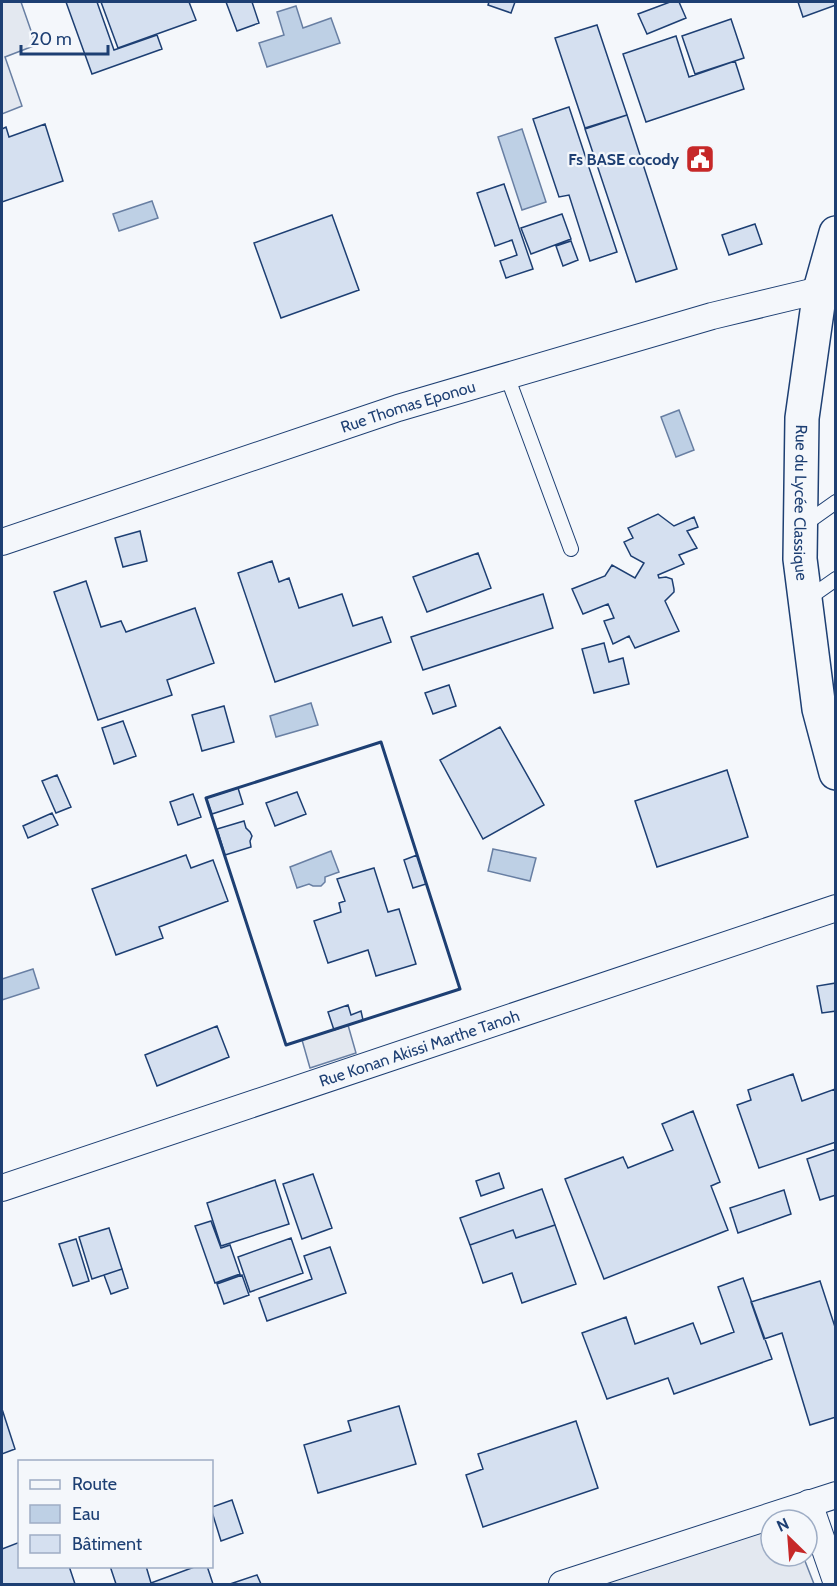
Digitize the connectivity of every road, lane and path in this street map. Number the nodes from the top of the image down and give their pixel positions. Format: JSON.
{"nodes":[{"id":1,"x":836,"y":233,"type":"edge"},
{"id":2,"x":820,"y":290,"type":"junction"},
{"id":3,"x":507,"y":376,"type":"junction"},
{"id":4,"x":836,"y":502,"type":"edge"},
{"id":5,"x":800,"y":527,"type":"junction"},
{"id":6,"x":2,"y":542,"type":"edge"},
{"id":7,"x":571,"y":549,"type":"dead end"},
{"id":8,"x":836,"y":579,"type":"edge"},
{"id":9,"x":804,"y":601,"type":"junction"},
{"id":10,"x":836,"y":773,"type":"edge"},
{"id":11,"x":836,"y":908,"type":"edge"},
{"id":12,"x":2,"y":1188,"type":"edge"},
{"id":13,"x":836,"y":1495,"type":"edge"},
{"id":14,"x":808,"y":1503,"type":"junction"},
{"id":15,"x":836,"y":1581,"type":"edge"},
{"id":16,"x":562,"y":1584,"type":"edge"}],
"edges":[{"from":1,"to":2,"type":"street","name":"Rue du Lycée Classique"},
{"from":2,"to":3,"type":"street","name":"Rue Thomas Eponou"},
{"from":2,"to":5,"type":"street","name":"Rue du Lycée Classique"},
{"from":3,"to":6,"type":"street","name":"Rue Thomas Eponou"},
{"from":3,"to":7,"type":"lane"},
{"from":4,"to":5,"type":"lane"},
{"from":5,"to":9,"type":"street","name":"Rue du Lycée Classique"},
{"from":8,"to":9,"type":"lane"},
{"from":9,"to":10,"type":"street","name":"Rue du Lycée Classique"},
{"from":11,"to":12,"type":"street","name":"Rue Konan Akissi Marthe Tanoh"},
{"from":13,"to":14,"type":"street"},
{"from":14,"to":15,"type":"street"},
{"from":14,"to":16,"type":"street"}]}
